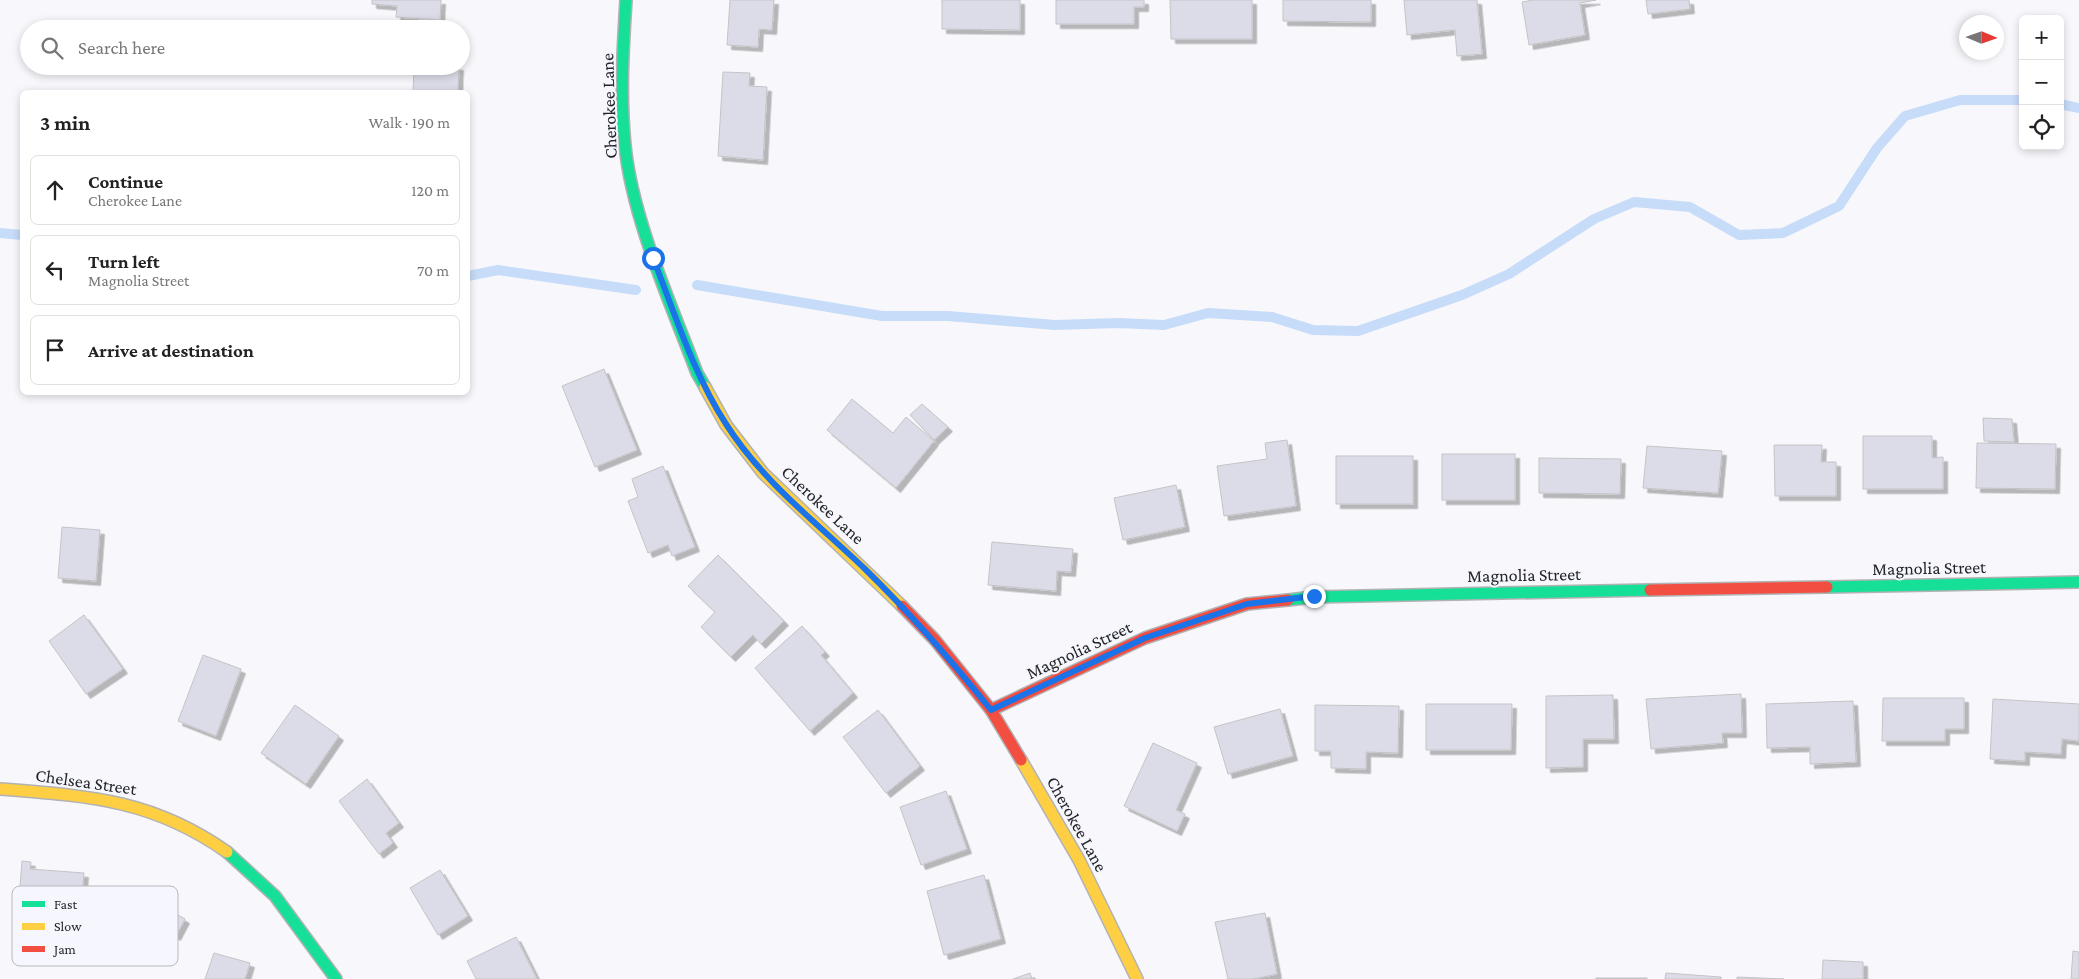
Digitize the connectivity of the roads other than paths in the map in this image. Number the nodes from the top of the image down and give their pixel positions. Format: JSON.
{"nodes":[{"id":1,"x":626,"y":0,"type":"edge"},
{"id":2,"x":2079,"y":582,"type":"edge"},
{"id":3,"x":991,"y":710,"type":"junction"},
{"id":4,"x":0,"y":789,"type":"edge"},
{"id":5,"x":336,"y":979,"type":"edge"},
{"id":6,"x":1137,"y":979,"type":"edge"}],
"edges":[{"from":1,"to":3,"type":"street","name":"Cherokee Lane"},
{"from":2,"to":3,"type":"street","name":"Magnolia Street"},
{"from":3,"to":6,"type":"street","name":"Cherokee Lane"},
{"from":4,"to":5,"type":"street","name":"Chelsea Street"}]}
